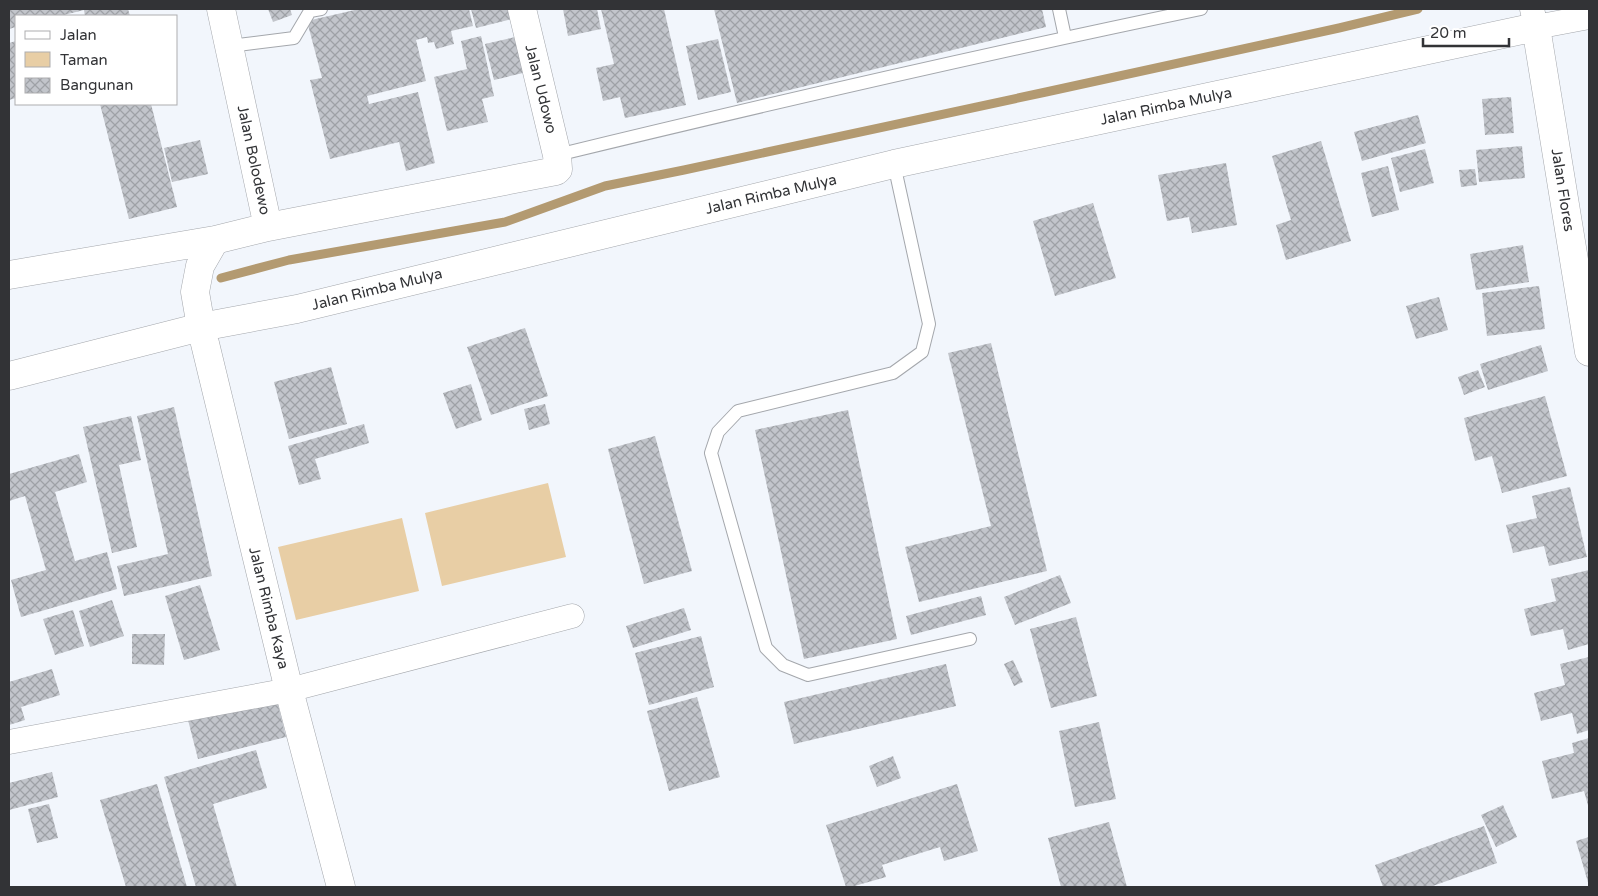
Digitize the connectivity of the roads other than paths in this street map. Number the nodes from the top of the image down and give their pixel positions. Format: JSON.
{"nodes":[{"id":1,"x":221,"y":9,"type":"edge"},
{"id":2,"x":322,"y":9,"type":"edge"},
{"id":3,"x":522,"y":9,"type":"edge"},
{"id":4,"x":1059,"y":9,"type":"edge"},
{"id":5,"x":1201,"y":9,"type":"edge"},
{"id":6,"x":1589,"y":17,"type":"edge"},
{"id":7,"x":1534,"y":19,"type":"edge"},
{"id":8,"x":1066,"y":37,"type":"junction"},
{"id":9,"x":230,"y":46,"type":"junction"},
{"id":10,"x":558,"y":162,"type":"junction"},
{"id":11,"x":894,"y":164,"type":"junction"},
{"id":12,"x":268,"y":227,"type":"junction"},
{"id":13,"x":215,"y":240,"type":"junction"},
{"id":14,"x":9,"y":275,"type":"edge"},
{"id":15,"x":202,"y":327,"type":"junction"},
{"id":16,"x":1589,"y":352,"type":"edge"},
{"id":17,"x":9,"y":376,"type":"edge"},
{"id":18,"x":572,"y":616,"type":"dead end"},
{"id":19,"x":970,"y":639,"type":"dead end"},
{"id":20,"x":289,"y":690,"type":"junction"},
{"id":21,"x":9,"y":742,"type":"edge"},
{"id":22,"x":341,"y":887,"type":"edge"}],
"edges":[{"from":1,"to":9,"type":"street","name":"Jalan Bolodewo"},
{"from":2,"to":9,"type":"lane"},
{"from":3,"to":10,"type":"street","name":"Jalan Udowo"},
{"from":4,"to":8,"type":"lane"},
{"from":5,"to":8,"type":"lane"},
{"from":6,"to":7,"type":"street"},
{"from":7,"to":11,"type":"street","name":"Jalan Rimba Mulya"},
{"from":7,"to":16,"type":"street","name":"Jalan Flores"},
{"from":8,"to":10,"type":"lane"},
{"from":9,"to":12,"type":"street","name":"Jalan Bolodewo"},
{"from":10,"to":12,"type":"street"},
{"from":11,"to":15,"type":"street","name":"Jalan Rimba Mulya"},
{"from":11,"to":19,"type":"lane"},
{"from":12,"to":13,"type":"street","name":"Jalan Bolodewo"},
{"from":13,"to":14,"type":"street","name":"Jalan Bolodewo"},
{"from":13,"to":15,"type":"street"},
{"from":15,"to":17,"type":"street","name":"Jalan Rimba Mulya"},
{"from":15,"to":20,"type":"street","name":"Jalan Rimba Kaya"},
{"from":18,"to":20,"type":"street"},
{"from":20,"to":21,"type":"street"},
{"from":20,"to":22,"type":"street","name":"Jalan Rimba Kaya"}]}
